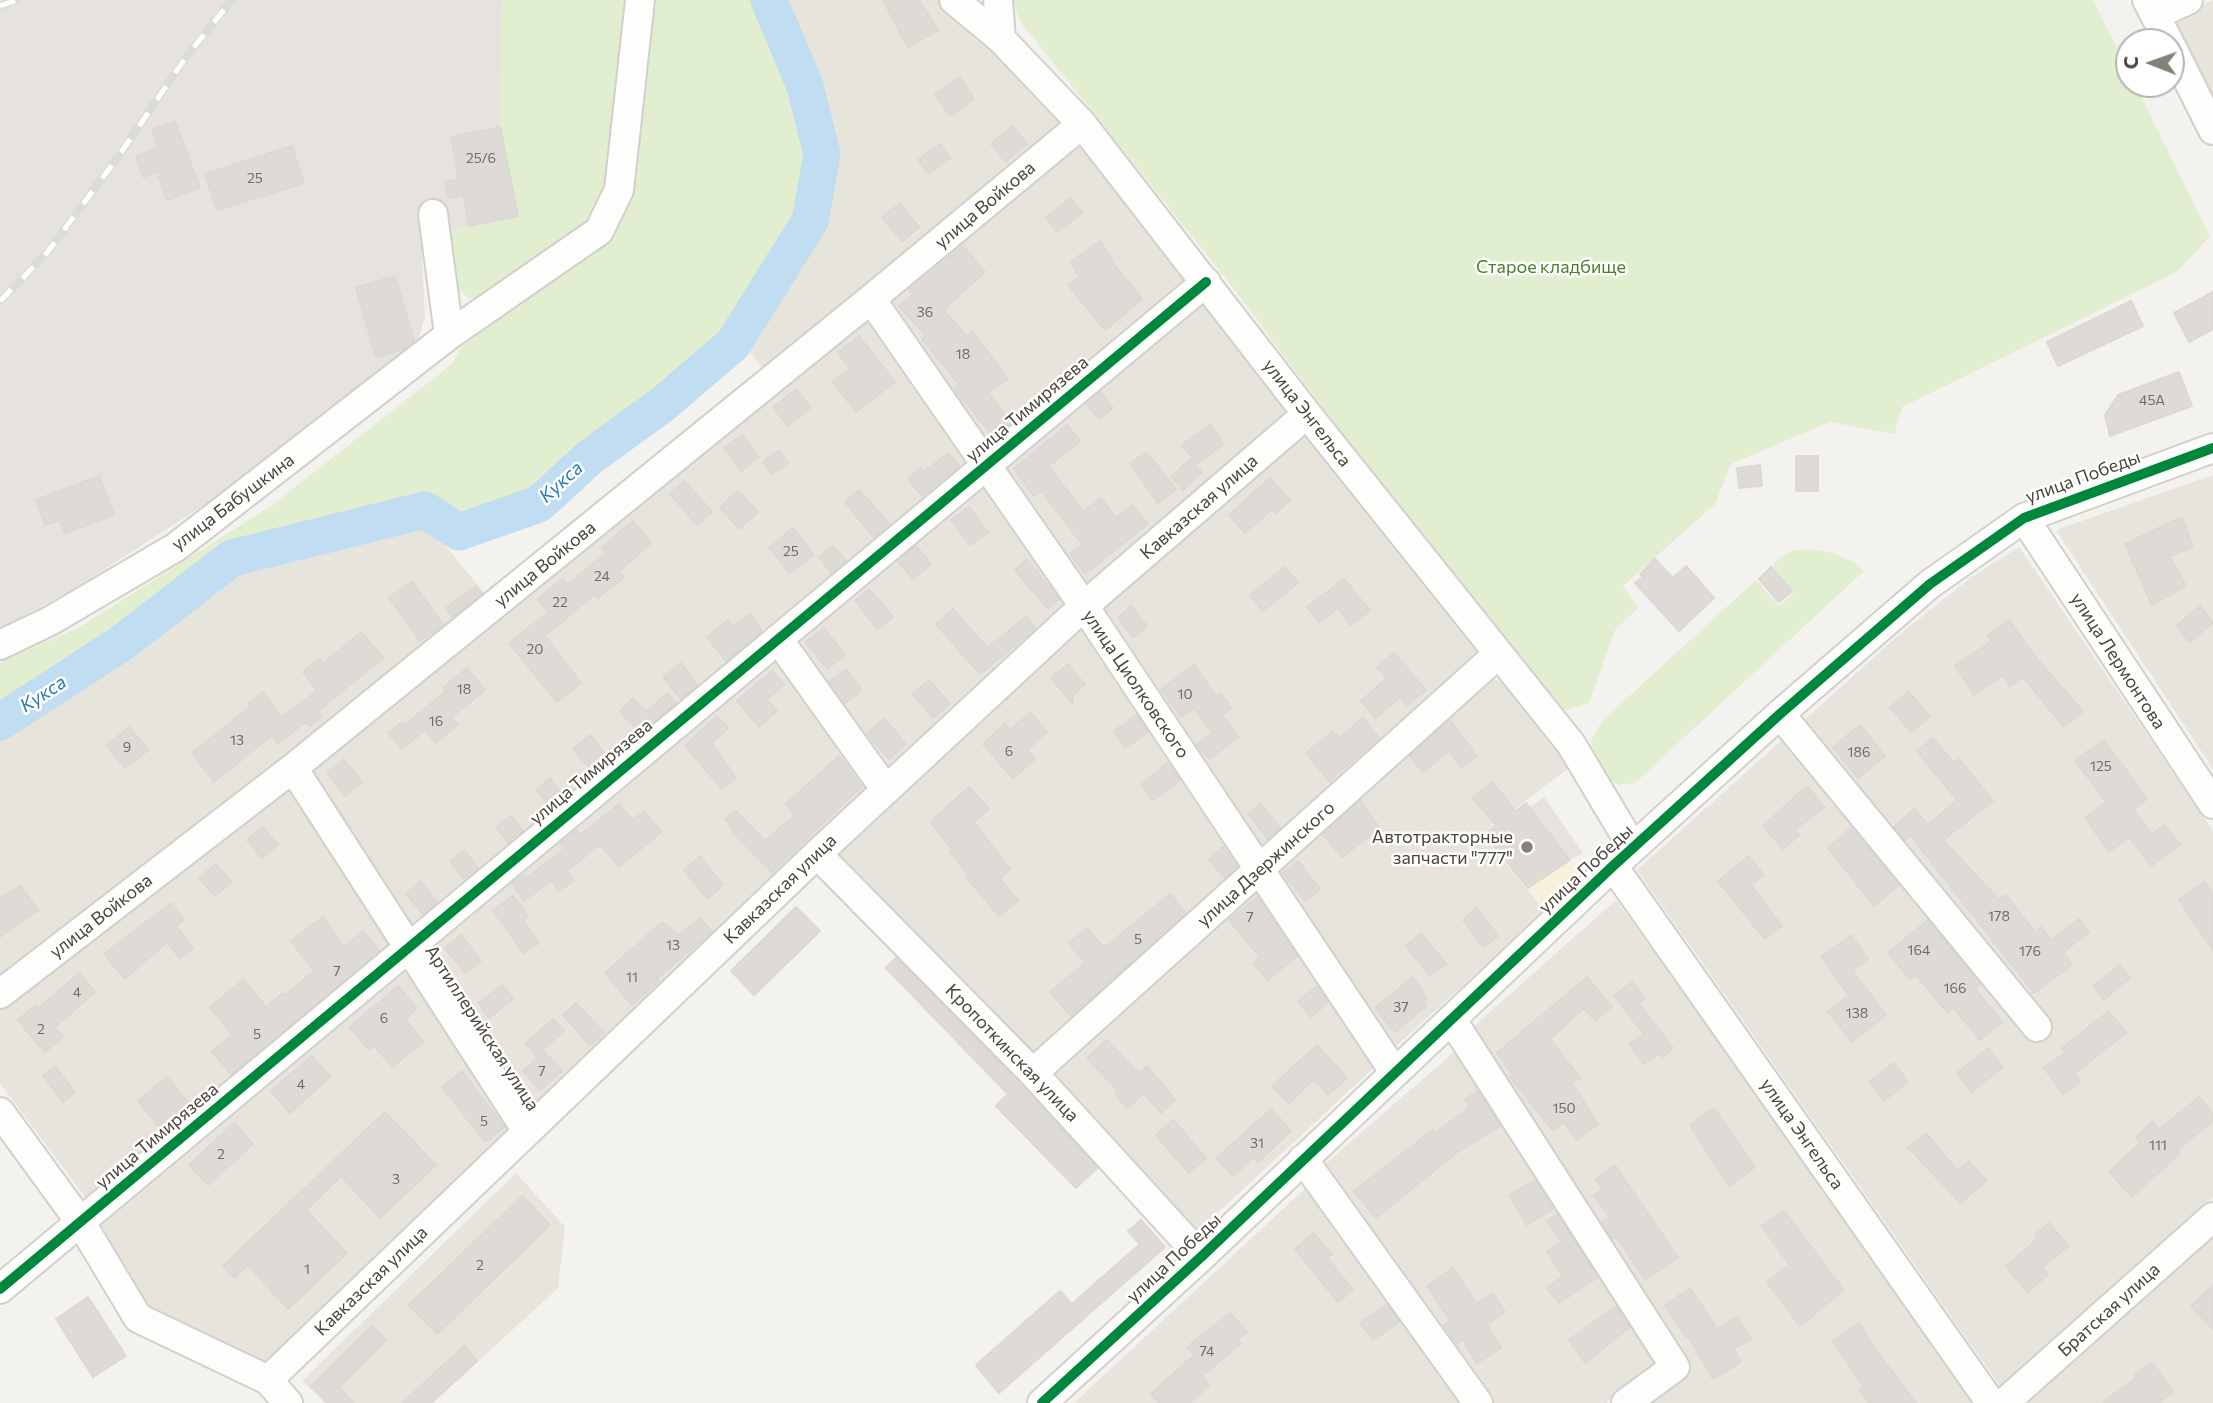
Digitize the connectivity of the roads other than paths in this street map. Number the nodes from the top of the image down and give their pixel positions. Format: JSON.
{"nodes":[{"id":1,"x":640,"y":0,"type":"edge"},
{"id":2,"x":954,"y":0,"type":"edge"},
{"id":3,"x":998,"y":0,"type":"edge"},
{"id":4,"x":2188,"y":0,"type":"edge"},
{"id":5,"x":2151,"y":7,"type":"edge"},
{"id":6,"x":2162,"y":28,"type":"edge"},
{"id":7,"x":1002,"y":39,"type":"junction"},
{"id":8,"x":2185,"y":74,"type":"edge"},
{"id":9,"x":1083,"y":124,"type":"junction"},
{"id":10,"x":2213,"y":130,"type":"edge"},
{"id":11,"x":433,"y":214,"type":"dead end"},
{"id":12,"x":1206,"y":282,"type":"junction"},
{"id":13,"x":872,"y":299,"type":"junction"},
{"id":14,"x":449,"y":335,"type":"junction"},
{"id":15,"x":1307,"y":414,"type":"junction"},
{"id":16,"x":2213,"y":448,"type":"edge"},
{"id":17,"x":985,"y":466,"type":"junction"},
{"id":18,"x":2024,"y":518,"type":"junction"},
{"id":19,"x":1084,"y":606,"type":"junction"},
{"id":20,"x":778,"y":639,"type":"junction"},
{"id":21,"x":0,"y":645,"type":"edge"},
{"id":22,"x":1497,"y":655,"type":"junction"},
{"id":23,"x":1780,"y":714,"type":"junction"},
{"id":24,"x":293,"y":768,"type":"junction"},
{"id":25,"x":886,"y":790,"type":"junction"},
{"id":26,"x":2213,"y":804,"type":"edge"},
{"id":27,"x":817,"y":854,"type":"junction"},
{"id":28,"x":1623,"y":857,"type":"junction"},
{"id":29,"x":1261,"y":869,"type":"junction"},
{"id":30,"x":409,"y":947,"type":"junction"},
{"id":31,"x":0,"y":993,"type":"edge"},
{"id":32,"x":1452,"y":1020,"type":"junction"},
{"id":33,"x":2037,"y":1027,"type":"dead end"},
{"id":34,"x":1033,"y":1073,"type":"junction"},
{"id":35,"x":1395,"y":1073,"type":"junction"},
{"id":36,"x":0,"y":1112,"type":"edge"},
{"id":37,"x":527,"y":1131,"type":"junction"},
{"id":38,"x":1303,"y":1159,"type":"junction"},
{"id":39,"x":2213,"y":1217,"type":"edge"},
{"id":40,"x":80,"y":1223,"type":"junction"},
{"id":41,"x":1200,"y":1258,"type":"junction"},
{"id":42,"x":0,"y":1289,"type":"edge"},
{"id":43,"x":268,"y":1380,"type":"junction"},
{"id":44,"x":288,"y":1403,"type":"edge"},
{"id":45,"x":1042,"y":1403,"type":"edge"},
{"id":46,"x":1478,"y":1403,"type":"edge"},
{"id":47,"x":1626,"y":1403,"type":"edge"},
{"id":48,"x":1991,"y":1403,"type":"edge"},
{"id":49,"x":2004,"y":1403,"type":"edge"}],
"edges":[{"from":1,"to":14,"type":"street","name":"улица Бабушкина"},
{"from":2,"to":7,"type":"street","name":"улица Энгельса"},
{"from":3,"to":7,"type":"street"},
{"from":4,"to":5,"type":"street"},
{"from":5,"to":6,"type":"street"},
{"from":7,"to":9,"type":"street","name":"улица Энгельса"},
{"from":8,"to":10,"type":"street"},
{"from":9,"to":12,"type":"street","name":"улица Энгельса"},
{"from":9,"to":13,"type":"street","name":"улица Войкова"},
{"from":11,"to":14,"type":"street"},
{"from":12,"to":15,"type":"street","name":"улица Энгельса"},
{"from":12,"to":17,"type":"street","name":"улица Тимирязева"},
{"from":13,"to":17,"type":"street","name":"улица Циолковского"},
{"from":13,"to":24,"type":"street","name":"улица Войкова"},
{"from":14,"to":21,"type":"street","name":"улица Бабушкина"},
{"from":15,"to":19,"type":"street","name":"Кавказская улица"},
{"from":15,"to":22,"type":"street","name":"улица Энгельса"},
{"from":16,"to":18,"type":"street","name":"улица Победы"},
{"from":17,"to":19,"type":"street","name":"улица Циолковского"},
{"from":17,"to":20,"type":"street","name":"улица Тимирязева"},
{"from":18,"to":23,"type":"street","name":"улица Победы"},
{"from":18,"to":26,"type":"street","name":"улица Лермонтова"},
{"from":19,"to":25,"type":"street","name":"Кавказская улица"},
{"from":19,"to":29,"type":"street","name":"улица Циолковского"},
{"from":20,"to":25,"type":"street"},
{"from":20,"to":30,"type":"street","name":"улица Тимирязева"},
{"from":22,"to":28,"type":"street","name":"улица Энгельса"},
{"from":22,"to":29,"type":"street","name":"улица Дзержинского"},
{"from":23,"to":28,"type":"street","name":"улица Победы"},
{"from":23,"to":33,"type":"street"},
{"from":24,"to":30,"type":"street","name":"Артиллерийская улица"},
{"from":24,"to":31,"type":"street","name":"улица Войкова"},
{"from":25,"to":27,"type":"street","name":"Кавказская улица"},
{"from":27,"to":34,"type":"street","name":"Кропоткинская улица"},
{"from":27,"to":37,"type":"street","name":"Кавказская улица"},
{"from":28,"to":32,"type":"street","name":"улица Победы"},
{"from":28,"to":48,"type":"street","name":"улица Энгельса"},
{"from":29,"to":34,"type":"street","name":"улица Дзержинского"},
{"from":29,"to":35,"type":"street","name":"улица Циолковского"},
{"from":30,"to":37,"type":"street","name":"Артиллерийская улица"},
{"from":30,"to":40,"type":"street","name":"улица Тимирязева"},
{"from":32,"to":35,"type":"street","name":"улица Победы"},
{"from":32,"to":47,"type":"street"},
{"from":34,"to":41,"type":"street","name":"Кропоткинская улица"},
{"from":35,"to":38,"type":"street","name":"улица Победы"},
{"from":36,"to":40,"type":"street"},
{"from":37,"to":43,"type":"street","name":"Кавказская улица"},
{"from":38,"to":41,"type":"street","name":"улица Победы"},
{"from":38,"to":46,"type":"street"},
{"from":39,"to":49,"type":"street","name":"Братская улица"},
{"from":40,"to":42,"type":"street","name":"улица Тимирязева"},
{"from":40,"to":43,"type":"street"},
{"from":41,"to":45,"type":"street","name":"улица Победы"},
{"from":43,"to":44,"type":"street"}]}
